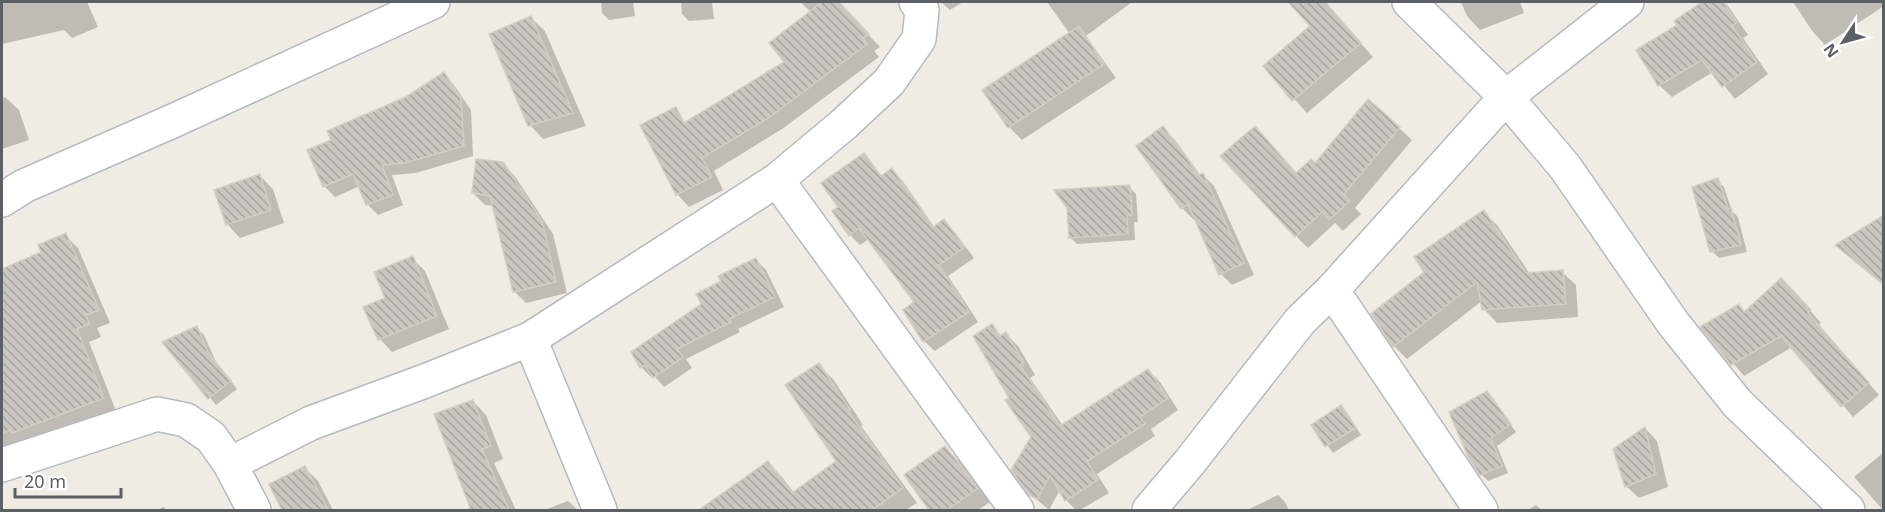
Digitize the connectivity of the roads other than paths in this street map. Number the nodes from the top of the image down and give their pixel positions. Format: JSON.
{"nodes":[{"id":1,"x":433,"y":2,"type":"edge"},
{"id":2,"x":916,"y":2,"type":"edge"},
{"id":3,"x":1409,"y":2,"type":"edge"},
{"id":4,"x":1627,"y":2,"type":"edge"},
{"id":5,"x":1506,"y":97,"type":"junction"},
{"id":6,"x":777,"y":180,"type":"junction"},
{"id":7,"x":2,"y":200,"type":"edge"},
{"id":8,"x":1332,"y":290,"type":"junction"},
{"id":9,"x":530,"y":339,"type":"junction"},
{"id":10,"x":230,"y":464,"type":"junction"},
{"id":11,"x":2,"y":465,"type":"edge"},
{"id":12,"x":254,"y":510,"type":"edge"},
{"id":13,"x":600,"y":510,"type":"edge"},
{"id":14,"x":1017,"y":510,"type":"edge"},
{"id":15,"x":1149,"y":510,"type":"edge"},
{"id":16,"x":1481,"y":510,"type":"edge"},
{"id":17,"x":1848,"y":510,"type":"edge"}],
"edges":[{"from":1,"to":7,"type":"street"},
{"from":2,"to":6,"type":"street"},
{"from":3,"to":5,"type":"street"},
{"from":4,"to":5,"type":"street"},
{"from":5,"to":8,"type":"street"},
{"from":5,"to":17,"type":"street"},
{"from":6,"to":9,"type":"street"},
{"from":6,"to":14,"type":"street"},
{"from":8,"to":15,"type":"street"},
{"from":8,"to":16,"type":"street"},
{"from":9,"to":10,"type":"street"},
{"from":9,"to":13,"type":"street"},
{"from":10,"to":11,"type":"street"},
{"from":10,"to":12,"type":"street"}]}
